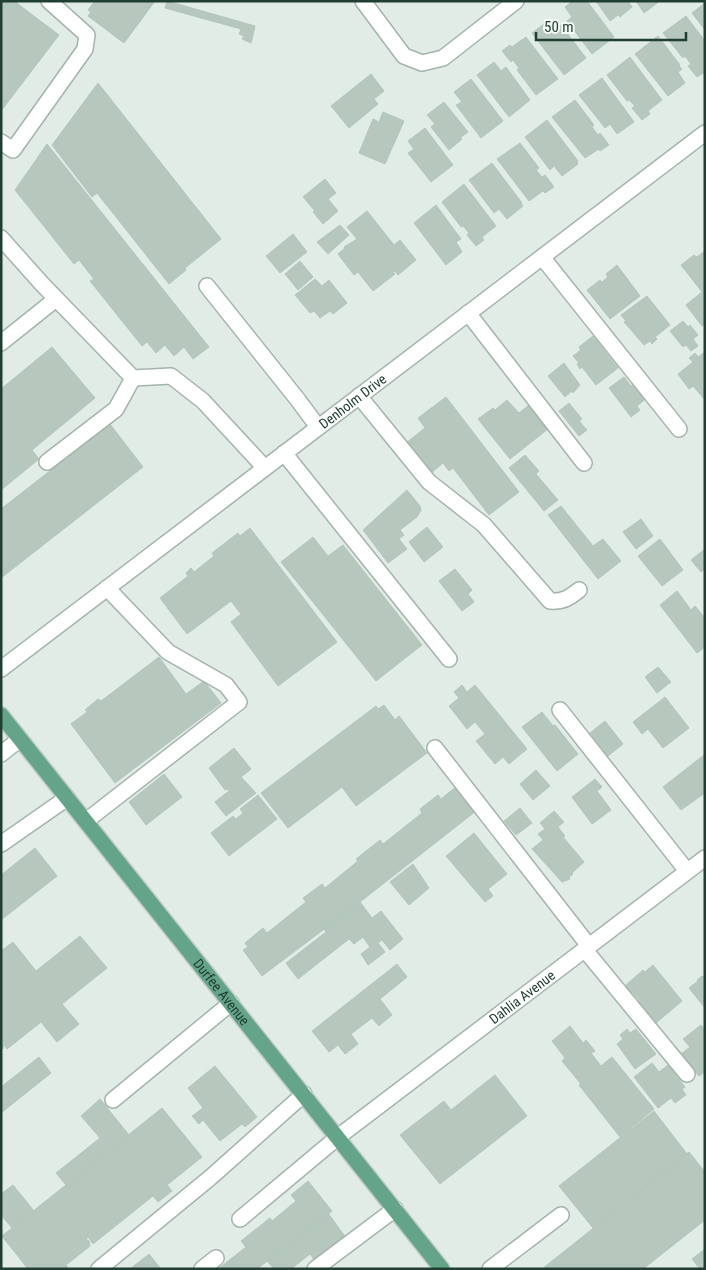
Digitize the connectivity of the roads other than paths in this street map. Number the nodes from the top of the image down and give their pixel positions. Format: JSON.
{"nodes":[{"id":1,"x":49,"y":1,"type":"edge"},
{"id":2,"x":363,"y":1,"type":"edge"},
{"id":3,"x":516,"y":1,"type":"edge"},
{"id":4,"x":705,"y":133,"type":"edge"},
{"id":5,"x":1,"y":142,"type":"edge"},
{"id":6,"x":1,"y":238,"type":"edge"},
{"id":7,"x":542,"y":257,"type":"junction"},
{"id":8,"x":207,"y":286,"type":"dead end"},
{"id":9,"x":56,"y":299,"type":"junction"},
{"id":10,"x":468,"y":313,"type":"junction"},
{"id":11,"x":1,"y":343,"type":"edge"},
{"id":12,"x":133,"y":378,"type":"junction"},
{"id":13,"x":359,"y":396,"type":"junction"},
{"id":14,"x":318,"y":427,"type":"junction"},
{"id":15,"x":680,"y":429,"type":"dead end"},
{"id":16,"x":284,"y":453,"type":"junction"},
{"id":17,"x":47,"y":462,"type":"dead end"},
{"id":18,"x":584,"y":463,"type":"dead end"},
{"id":19,"x":265,"y":468,"type":"junction"},
{"id":20,"x":107,"y":588,"type":"junction"},
{"id":21,"x":579,"y":590,"type":"dead end"},
{"id":22,"x":449,"y":659,"type":"dead end"},
{"id":23,"x":1,"y":669,"type":"edge"},
{"id":24,"x":560,"y":710,"type":"dead end"},
{"id":25,"x":1,"y":715,"type":"edge"},
{"id":26,"x":20,"y":739,"type":"junction"},
{"id":27,"x":435,"y":748,"type":"dead end"},
{"id":28,"x":1,"y":754,"type":"edge"},
{"id":29,"x":67,"y":798,"type":"junction"},
{"id":30,"x":86,"y":821,"type":"junction"},
{"id":31,"x":1,"y":844,"type":"edge"},
{"id":32,"x":705,"y":858,"type":"edge"},
{"id":33,"x":687,"y":871,"type":"junction"},
{"id":34,"x":587,"y":948,"type":"junction"},
{"id":35,"x":231,"y":1003,"type":"junction"},
{"id":36,"x":687,"y":1074,"type":"dead end"},
{"id":37,"x":304,"y":1094,"type":"junction"},
{"id":38,"x":113,"y":1100,"type":"dead end"},
{"id":39,"x":338,"y":1137,"type":"junction"},
{"id":40,"x":395,"y":1209,"type":"junction"},
{"id":41,"x":561,"y":1215,"type":"dead end"},
{"id":42,"x":240,"y":1219,"type":"dead end"},
{"id":43,"x":216,"y":1258,"type":"dead end"},
{"id":44,"x":334,"y":1263,"type":"edge"},
{"id":45,"x":99,"y":1269,"type":"edge"},
{"id":46,"x":202,"y":1269,"type":"edge"},
{"id":47,"x":315,"y":1269,"type":"edge"},
{"id":48,"x":442,"y":1269,"type":"edge"},
{"id":49,"x":490,"y":1269,"type":"edge"}],
"edges":[{"from":1,"to":5,"type":"street"},
{"from":2,"to":3,"type":"street"},
{"from":4,"to":7,"type":"street","name":"Denholm Drive"},
{"from":6,"to":9,"type":"street"},
{"from":7,"to":10,"type":"street","name":"Denholm Drive"},
{"from":7,"to":15,"type":"street"},
{"from":8,"to":14,"type":"street"},
{"from":9,"to":11,"type":"street"},
{"from":9,"to":12,"type":"street"},
{"from":10,"to":13,"type":"street","name":"Denholm Drive"},
{"from":10,"to":18,"type":"street"},
{"from":12,"to":17,"type":"street"},
{"from":12,"to":19,"type":"street"},
{"from":13,"to":14,"type":"street","name":"Denholm Drive"},
{"from":13,"to":21,"type":"street"},
{"from":14,"to":16,"type":"street","name":"Denholm Drive"},
{"from":16,"to":19,"type":"street","name":"Denholm Drive"},
{"from":16,"to":22,"type":"street"},
{"from":19,"to":20,"type":"street","name":"Denholm Drive"},
{"from":20,"to":23,"type":"street","name":"Denholm Drive"},
{"from":20,"to":30,"type":"street"},
{"from":24,"to":33,"type":"street"},
{"from":25,"to":26,"type":"main road","name":"Durfee Avenue"},
{"from":26,"to":28,"type":"street"},
{"from":26,"to":29,"type":"main road","name":"Durfee Avenue"},
{"from":27,"to":34,"type":"street"},
{"from":29,"to":30,"type":"main road","name":"Durfee Avenue"},
{"from":29,"to":31,"type":"street"},
{"from":30,"to":35,"type":"main road","name":"Durfee Avenue"},
{"from":32,"to":33,"type":"street","name":"Dahlia Avenue"},
{"from":33,"to":34,"type":"street","name":"Dahlia Avenue"},
{"from":34,"to":36,"type":"street"},
{"from":34,"to":39,"type":"street","name":"Dahlia Avenue"},
{"from":35,"to":37,"type":"main road","name":"Durfee Avenue"},
{"from":35,"to":38,"type":"street"},
{"from":37,"to":39,"type":"main road","name":"Durfee Avenue"},
{"from":37,"to":45,"type":"street"},
{"from":39,"to":40,"type":"main road","name":"Durfee Avenue"},
{"from":39,"to":42,"type":"street","name":"Dahlia Avenue"},
{"from":40,"to":44,"type":"street"},
{"from":40,"to":48,"type":"main road","name":"Durfee Avenue"},
{"from":41,"to":49,"type":"street"},
{"from":43,"to":46,"type":"street"},
{"from":44,"to":47,"type":"street"}]}
